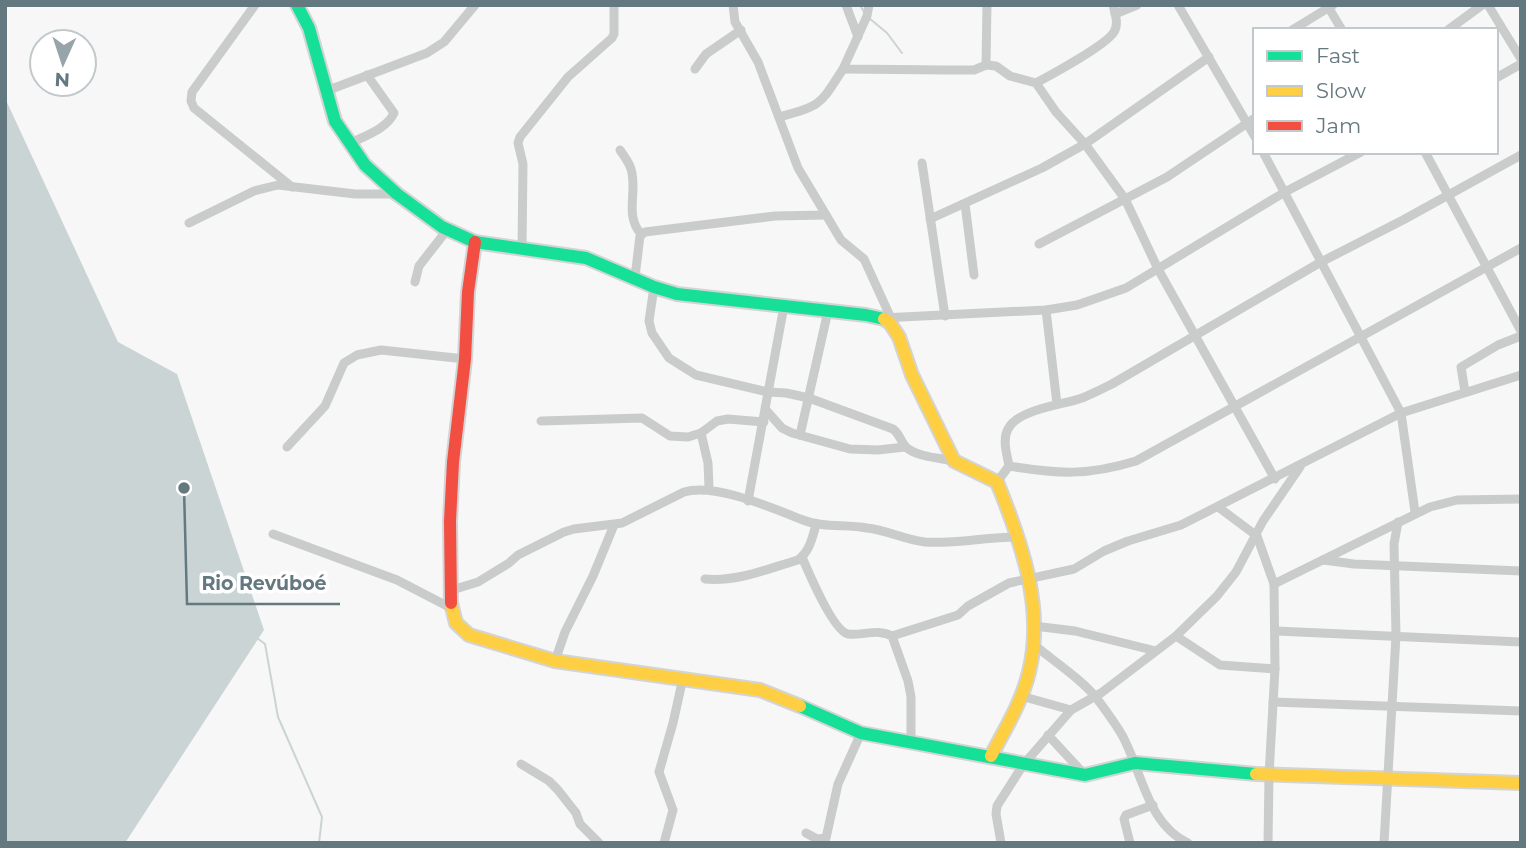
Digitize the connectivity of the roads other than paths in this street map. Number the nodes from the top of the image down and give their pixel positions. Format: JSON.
{"nodes":[{"id":1,"x":255,"y":5,"type":"edge"},
{"id":2,"x":297,"y":5,"type":"edge"},
{"id":3,"x":475,"y":5,"type":"edge"},
{"id":4,"x":614,"y":5,"type":"edge"},
{"id":5,"x":733,"y":5,"type":"edge"},
{"id":6,"x":846,"y":5,"type":"edge"},
{"id":7,"x":869,"y":5,"type":"edge"},
{"id":8,"x":987,"y":5,"type":"edge"},
{"id":9,"x":1137,"y":5,"type":"edge"},
{"id":10,"x":1178,"y":5,"type":"edge"},
{"id":11,"x":1329,"y":6,"type":"edge"},
{"id":12,"x":1489,"y":6,"type":"edge"},
{"id":13,"x":1114,"y":9,"type":"edge"},
{"id":14,"x":1295,"y":28,"type":"edge"},
{"id":15,"x":1341,"y":28,"type":"edge"},
{"id":16,"x":1451,"y":28,"type":"edge"},
{"id":17,"x":741,"y":30,"type":"junction"},
{"id":18,"x":858,"y":37,"type":"junction"},
{"id":19,"x":1209,"y":57,"type":"junction"},
{"id":20,"x":1521,"y":62,"type":"edge"},
{"id":21,"x":986,"y":65,"type":"junction"},
{"id":22,"x":695,"y":69,"type":"dead end"},
{"id":23,"x":843,"y":69,"type":"junction"},
{"id":24,"x":367,"y":75,"type":"junction"},
{"id":25,"x":1498,"y":77,"type":"edge"},
{"id":26,"x":1036,"y":83,"type":"junction"},
{"id":27,"x":326,"y":91,"type":"junction"},
{"id":28,"x":779,"y":117,"type":"junction"},
{"id":29,"x":1251,"y":121,"type":"edge"},
{"id":30,"x":349,"y":144,"type":"junction"},
{"id":31,"x":1085,"y":144,"type":"junction"},
{"id":32,"x":620,"y":150,"type":"dead end"},
{"id":33,"x":1264,"y":154,"type":"edge"},
{"id":34,"x":1357,"y":154,"type":"edge"},
{"id":35,"x":1426,"y":154,"type":"edge"},
{"id":36,"x":1521,"y":155,"type":"edge"},
{"id":37,"x":922,"y":163,"type":"dead end"},
{"id":38,"x":292,"y":187,"type":"junction"},
{"id":39,"x":1285,"y":192,"type":"junction"},
{"id":40,"x":397,"y":194,"type":"junction"},
{"id":41,"x":1448,"y":195,"type":"junction"},
{"id":42,"x":1125,"y":199,"type":"junction"},
{"id":43,"x":965,"y":204,"type":"junction"},
{"id":44,"x":826,"y":215,"type":"junction"},
{"id":45,"x":930,"y":219,"type":"junction"},
{"id":46,"x":189,"y":223,"type":"dead end"},
{"id":47,"x":447,"y":230,"type":"junction"},
{"id":48,"x":641,"y":234,"type":"junction"},
{"id":49,"x":475,"y":242,"type":"junction"},
{"id":50,"x":1039,"y":244,"type":"dead end"},
{"id":51,"x":1521,"y":248,"type":"edge"},
{"id":52,"x":522,"y":249,"type":"junction"},
{"id":53,"x":1321,"y":262,"type":"junction"},
{"id":54,"x":1488,"y":266,"type":"junction"},
{"id":55,"x":1158,"y":269,"type":"junction"},
{"id":56,"x":974,"y":275,"type":"dead end"},
{"id":57,"x":635,"y":278,"type":"junction"},
{"id":58,"x":415,"y":282,"type":"dead end"},
{"id":59,"x":654,"y":287,"type":"junction"},
{"id":60,"x":784,"y":306,"type":"junction"},
{"id":61,"x":1046,"y":310,"type":"junction"},
{"id":62,"x":828,"y":311,"type":"junction"},
{"id":63,"x":945,"y":316,"type":"junction"},
{"id":64,"x":886,"y":317,"type":"junction"},
{"id":65,"x":1521,"y":333,"type":"edge"},
{"id":66,"x":1196,"y":337,"type":"junction"},
{"id":67,"x":1359,"y":337,"type":"junction"},
{"id":68,"x":465,"y":359,"type":"junction"},
{"id":69,"x":1521,"y":374,"type":"edge"},
{"id":70,"x":768,"y":392,"type":"junction"},
{"id":71,"x":1465,"y":392,"type":"junction"},
{"id":72,"x":809,"y":398,"type":"junction"},
{"id":73,"x":1057,"y":404,"type":"junction"},
{"id":74,"x":1235,"y":407,"type":"junction"},
{"id":75,"x":766,"y":410,"type":"junction"},
{"id":76,"x":1401,"y":413,"type":"junction"},
{"id":77,"x":541,"y":421,"type":"dead end"},
{"id":78,"x":764,"y":422,"type":"junction"},
{"id":79,"x":701,"y":433,"type":"junction"},
{"id":80,"x":800,"y":435,"type":"junction"},
{"id":81,"x":287,"y":447,"type":"dead end"},
{"id":82,"x":905,"y":447,"type":"junction"},
{"id":83,"x":954,"y":461,"type":"junction"},
{"id":84,"x":1301,"y":465,"type":"junction"},
{"id":85,"x":1009,"y":466,"type":"junction"},
{"id":86,"x":1275,"y":479,"type":"junction"},
{"id":87,"x":997,"y":482,"type":"junction"},
{"id":88,"x":709,"y":488,"type":"junction"},
{"id":89,"x":1521,"y":499,"type":"edge"},
{"id":90,"x":748,"y":501,"type":"junction"},
{"id":91,"x":1218,"y":507,"type":"junction"},
{"id":92,"x":1415,"y":512,"type":"junction"},
{"id":93,"x":1398,"y":522,"type":"junction"},
{"id":94,"x":614,"y":524,"type":"junction"},
{"id":95,"x":816,"y":525,"type":"junction"},
{"id":96,"x":274,"y":534,"type":"dead end"},
{"id":97,"x":1257,"y":536,"type":"junction"},
{"id":98,"x":1016,"y":537,"type":"junction"},
{"id":99,"x":802,"y":557,"type":"junction"},
{"id":100,"x":1321,"y":559,"type":"junction"},
{"id":101,"x":1396,"y":564,"type":"junction"},
{"id":102,"x":1521,"y":571,"type":"edge"},
{"id":103,"x":705,"y":579,"type":"dead end"},
{"id":104,"x":1028,"y":580,"type":"junction"},
{"id":105,"x":1275,"y":584,"type":"junction"},
{"id":106,"x":452,"y":590,"type":"junction"},
{"id":107,"x":451,"y":608,"type":"junction"},
{"id":108,"x":1034,"y":626,"type":"junction"},
{"id":109,"x":1276,"y":632,"type":"junction"},
{"id":110,"x":892,"y":636,"type":"junction"},
{"id":111,"x":1176,"y":636,"type":"junction"},
{"id":112,"x":1396,"y":636,"type":"junction"},
{"id":113,"x":1521,"y":642,"type":"edge"},
{"id":114,"x":1033,"y":644,"type":"junction"},
{"id":115,"x":1156,"y":651,"type":"junction"},
{"id":116,"x":555,"y":661,"type":"junction"},
{"id":117,"x":1275,"y":669,"type":"junction"},
{"id":118,"x":683,"y":678,"type":"junction"},
{"id":119,"x":1021,"y":695,"type":"junction"},
{"id":120,"x":1095,"y":696,"type":"junction"},
{"id":121,"x":1273,"y":702,"type":"junction"},
{"id":122,"x":1392,"y":705,"type":"junction"},
{"id":123,"x":1071,"y":710,"type":"junction"},
{"id":124,"x":1521,"y":711,"type":"edge"},
{"id":125,"x":861,"y":733,"type":"junction"},
{"id":126,"x":1048,"y":735,"type":"junction"},
{"id":127,"x":911,"y":743,"type":"junction"},
{"id":128,"x":990,"y":756,"type":"junction"},
{"id":129,"x":1135,"y":763,"type":"junction"},
{"id":130,"x":522,"y":764,"type":"dead end"},
{"id":131,"x":1023,"y":765,"type":"junction"},
{"id":132,"x":1085,"y":775,"type":"junction"},
{"id":133,"x":1269,"y":775,"type":"junction"},
{"id":134,"x":1389,"y":778,"type":"junction"},
{"id":135,"x":1521,"y":783,"type":"edge"},
{"id":136,"x":1153,"y":806,"type":"junction"},
{"id":137,"x":806,"y":833,"type":"dead end"},
{"id":138,"x":599,"y":843,"type":"edge"},
{"id":139,"x":664,"y":843,"type":"edge"},
{"id":140,"x":1001,"y":843,"type":"edge"},
{"id":141,"x":1130,"y":843,"type":"edge"},
{"id":142,"x":1188,"y":843,"type":"edge"},
{"id":143,"x":1268,"y":843,"type":"edge"},
{"id":144,"x":1384,"y":843,"type":"edge"}],
"edges":[{"from":1,"to":38,"type":"street"},
{"from":2,"to":27,"type":"street"},
{"from":3,"to":24,"type":"street"},
{"from":4,"to":52,"type":"street"},
{"from":5,"to":17,"type":"street"},
{"from":6,"to":18,"type":"street"},
{"from":7,"to":18,"type":"street"},
{"from":8,"to":21,"type":"street"},
{"from":9,"to":13,"type":"street"},
{"from":10,"to":19,"type":"street"},
{"from":11,"to":14,"type":"street"},
{"from":11,"to":15,"type":"street"},
{"from":12,"to":16,"type":"street"},
{"from":12,"to":20,"type":"street"},
{"from":13,"to":26,"type":"street"},
{"from":17,"to":22,"type":"street"},
{"from":17,"to":28,"type":"street"},
{"from":18,"to":23,"type":"street"},
{"from":19,"to":29,"type":"street"},
{"from":19,"to":31,"type":"street"},
{"from":20,"to":25,"type":"street"},
{"from":21,"to":23,"type":"street"},
{"from":21,"to":26,"type":"street"},
{"from":23,"to":28,"type":"street"},
{"from":24,"to":27,"type":"street"},
{"from":24,"to":30,"type":"street"},
{"from":26,"to":31,"type":"street"},
{"from":27,"to":30,"type":"street"},
{"from":28,"to":44,"type":"street"},
{"from":29,"to":42,"type":"street"},
{"from":30,"to":40,"type":"street"},
{"from":31,"to":42,"type":"street"},
{"from":31,"to":43,"type":"street"},
{"from":32,"to":48,"type":"street"},
{"from":33,"to":39,"type":"street"},
{"from":34,"to":39,"type":"street"},
{"from":35,"to":41,"type":"street"},
{"from":36,"to":41,"type":"street"},
{"from":37,"to":45,"type":"street"},
{"from":38,"to":40,"type":"street"},
{"from":38,"to":46,"type":"street"},
{"from":39,"to":53,"type":"street"},
{"from":39,"to":55,"type":"street"},
{"from":40,"to":47,"type":"street"},
{"from":41,"to":53,"type":"street"},
{"from":41,"to":54,"type":"street"},
{"from":42,"to":50,"type":"street"},
{"from":42,"to":55,"type":"street"},
{"from":43,"to":45,"type":"street"},
{"from":43,"to":56,"type":"street"},
{"from":44,"to":48,"type":"street"},
{"from":44,"to":64,"type":"street"},
{"from":45,"to":63,"type":"street"},
{"from":47,"to":49,"type":"street"},
{"from":47,"to":58,"type":"street"},
{"from":48,"to":57,"type":"street"},
{"from":49,"to":52,"type":"street"},
{"from":49,"to":68,"type":"street"},
{"from":51,"to":54,"type":"street"},
{"from":52,"to":57,"type":"street"},
{"from":53,"to":66,"type":"street"},
{"from":53,"to":67,"type":"street"},
{"from":54,"to":65,"type":"street"},
{"from":54,"to":67,"type":"street"},
{"from":55,"to":61,"type":"street"},
{"from":55,"to":66,"type":"street"},
{"from":57,"to":59,"type":"street"},
{"from":59,"to":60,"type":"street"},
{"from":59,"to":70,"type":"street"},
{"from":60,"to":62,"type":"street"},
{"from":60,"to":70,"type":"street"},
{"from":61,"to":63,"type":"street"},
{"from":61,"to":73,"type":"street"},
{"from":62,"to":64,"type":"street"},
{"from":62,"to":72,"type":"street"},
{"from":63,"to":64,"type":"street"},
{"from":64,"to":83,"type":"street"},
{"from":65,"to":71,"type":"street"},
{"from":66,"to":73,"type":"street"},
{"from":66,"to":74,"type":"street"},
{"from":67,"to":74,"type":"street"},
{"from":67,"to":76,"type":"street"},
{"from":68,"to":81,"type":"street"},
{"from":68,"to":106,"type":"street"},
{"from":69,"to":71,"type":"street"},
{"from":70,"to":72,"type":"street"},
{"from":70,"to":75,"type":"street"},
{"from":71,"to":76,"type":"street"},
{"from":72,"to":80,"type":"street"},
{"from":72,"to":82,"type":"street"},
{"from":73,"to":85,"type":"street"},
{"from":74,"to":85,"type":"street"},
{"from":74,"to":86,"type":"street"},
{"from":75,"to":78,"type":"street"},
{"from":75,"to":80,"type":"street"},
{"from":76,"to":84,"type":"street"},
{"from":76,"to":92,"type":"street"},
{"from":77,"to":79,"type":"street"},
{"from":78,"to":79,"type":"street"},
{"from":78,"to":90,"type":"street"},
{"from":79,"to":88,"type":"street"},
{"from":80,"to":82,"type":"street"},
{"from":82,"to":83,"type":"street"},
{"from":83,"to":87,"type":"street"},
{"from":84,"to":86,"type":"street"},
{"from":84,"to":97,"type":"street"},
{"from":85,"to":87,"type":"street"},
{"from":86,"to":91,"type":"street"},
{"from":87,"to":98,"type":"street"},
{"from":88,"to":90,"type":"street"},
{"from":88,"to":94,"type":"street"},
{"from":89,"to":92,"type":"street"},
{"from":90,"to":95,"type":"street"},
{"from":91,"to":97,"type":"street"},
{"from":91,"to":104,"type":"street"},
{"from":92,"to":93,"type":"street"},
{"from":93,"to":100,"type":"street"},
{"from":93,"to":101,"type":"street"},
{"from":94,"to":106,"type":"street"},
{"from":94,"to":116,"type":"street"},
{"from":95,"to":98,"type":"street"},
{"from":95,"to":99,"type":"street"},
{"from":96,"to":107,"type":"street"},
{"from":97,"to":105,"type":"street"},
{"from":97,"to":111,"type":"street"},
{"from":98,"to":104,"type":"street"},
{"from":99,"to":103,"type":"street"},
{"from":99,"to":110,"type":"street"},
{"from":100,"to":101,"type":"street"},
{"from":100,"to":105,"type":"street"},
{"from":101,"to":102,"type":"street"},
{"from":101,"to":112,"type":"street"},
{"from":104,"to":108,"type":"street"},
{"from":104,"to":110,"type":"street"},
{"from":105,"to":109,"type":"street"},
{"from":106,"to":107,"type":"street"},
{"from":107,"to":116,"type":"street"},
{"from":108,"to":114,"type":"street"},
{"from":108,"to":115,"type":"street"},
{"from":109,"to":112,"type":"street"},
{"from":109,"to":117,"type":"street"},
{"from":110,"to":127,"type":"street"},
{"from":111,"to":115,"type":"street"},
{"from":111,"to":117,"type":"street"},
{"from":112,"to":113,"type":"street"},
{"from":112,"to":122,"type":"street"},
{"from":114,"to":119,"type":"street"},
{"from":114,"to":120,"type":"street"},
{"from":115,"to":120,"type":"street"},
{"from":116,"to":118,"type":"street"},
{"from":117,"to":121,"type":"street"},
{"from":118,"to":125,"type":"street"},
{"from":118,"to":139,"type":"street"},
{"from":119,"to":123,"type":"street"},
{"from":119,"to":128,"type":"street"},
{"from":120,"to":123,"type":"street"},
{"from":120,"to":129,"type":"street"},
{"from":121,"to":122,"type":"street"},
{"from":121,"to":133,"type":"street"},
{"from":122,"to":124,"type":"street"},
{"from":122,"to":134,"type":"street"},
{"from":123,"to":126,"type":"street"},
{"from":125,"to":127,"type":"street"},
{"from":125,"to":137,"type":"street"},
{"from":126,"to":131,"type":"street"},
{"from":126,"to":132,"type":"street"},
{"from":127,"to":128,"type":"street"},
{"from":128,"to":131,"type":"street"},
{"from":129,"to":132,"type":"street"},
{"from":129,"to":133,"type":"street"},
{"from":129,"to":136,"type":"street"},
{"from":130,"to":138,"type":"street"},
{"from":131,"to":132,"type":"street"},
{"from":131,"to":140,"type":"street"},
{"from":133,"to":134,"type":"street"},
{"from":133,"to":143,"type":"street"},
{"from":134,"to":135,"type":"street"},
{"from":134,"to":144,"type":"street"},
{"from":136,"to":141,"type":"street"},
{"from":136,"to":142,"type":"street"}]}
